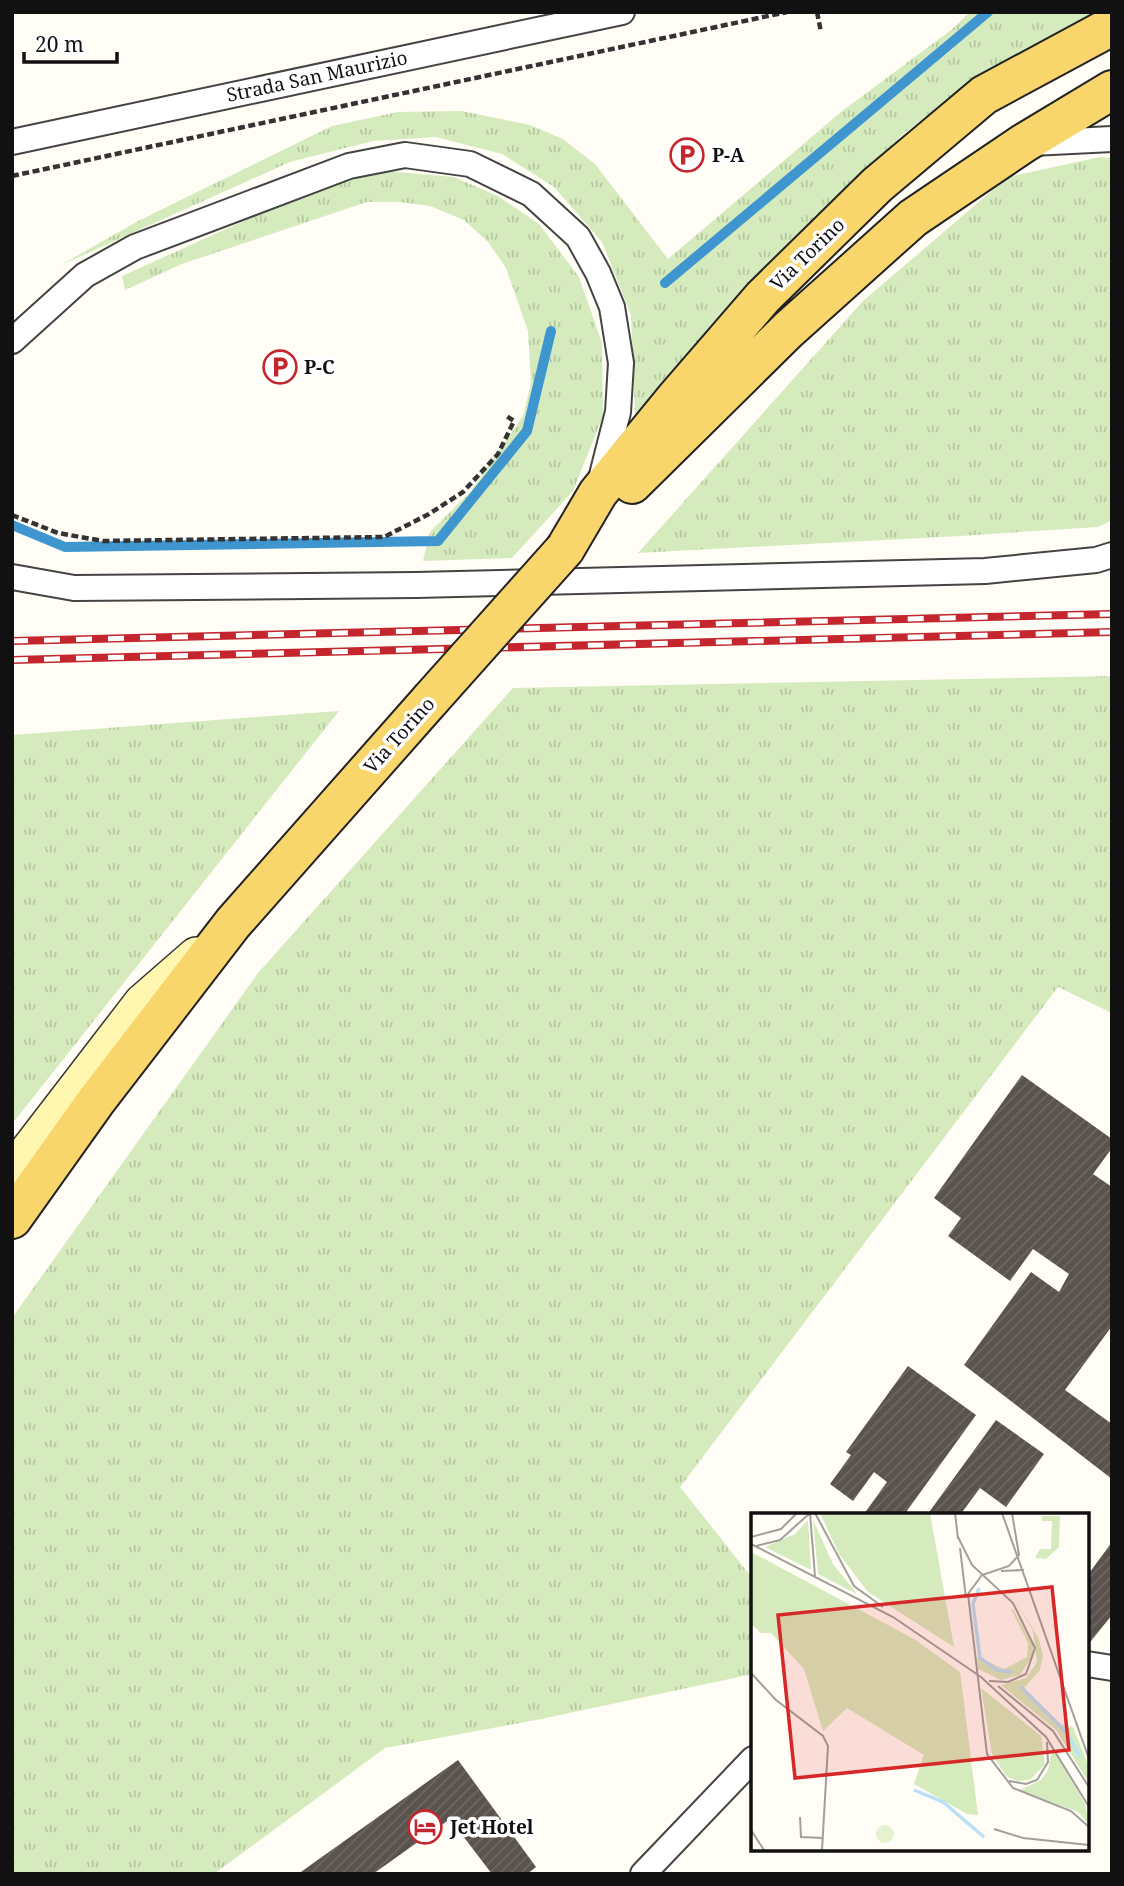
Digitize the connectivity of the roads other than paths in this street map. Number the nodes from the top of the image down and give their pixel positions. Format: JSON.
{"nodes":[{"id":1,"x":622,"y":12,"type":"edge"},
{"id":2,"x":1112,"y":26,"type":"edge"},
{"id":3,"x":1112,"y":90,"type":"edge"},
{"id":4,"x":1112,"y":139,"type":"edge"},
{"id":5,"x":12,"y":142,"type":"edge"},
{"id":6,"x":1024,"y":143,"type":"junction"},
{"id":7,"x":12,"y":341,"type":"edge"},
{"id":8,"x":598,"y":493,"type":"junction"},
{"id":9,"x":565,"y":549,"type":"junction"},
{"id":10,"x":1112,"y":555,"type":"edge"},
{"id":11,"x":12,"y":577,"type":"edge"},
{"id":12,"x":74,"y":588,"type":"junction"},
{"id":13,"x":12,"y":590,"type":"edge"},
{"id":14,"x":233,"y":923,"type":"junction"},
{"id":15,"x":12,"y":1171,"type":"edge"},
{"id":16,"x":12,"y":1219,"type":"edge"},
{"id":17,"x":1089,"y":1664,"type":"edge"},
{"id":18,"x":1112,"y":1668,"type":"edge"},
{"id":19,"x":751,"y":1761,"type":"edge"},
{"id":20,"x":643,"y":1874,"type":"edge"}],
"edges":[{"from":1,"to":5,"type":"street","name":"Strada San Maurizio"},
{"from":2,"to":8,"type":"main road","name":"Via Torino"},
{"from":3,"to":6,"type":"main road","name":"Via Torino"},
{"from":4,"to":6,"type":"street"},
{"from":6,"to":9,"type":"main road","name":"Via Torino"},
{"from":7,"to":8,"type":"street"},
{"from":8,"to":9,"type":"main road","name":"Via Torino"},
{"from":9,"to":14,"type":"main road","name":"Via Torino","bridge":true},
{"from":10,"to":12,"type":"street"},
{"from":11,"to":12,"type":"street"},
{"from":12,"to":13,"type":"street"},
{"from":14,"to":15,"type":"main road"},
{"from":14,"to":16,"type":"main road","name":"Via Torino"},
{"from":17,"to":18,"type":"street"},
{"from":19,"to":20,"type":"street"}]}
